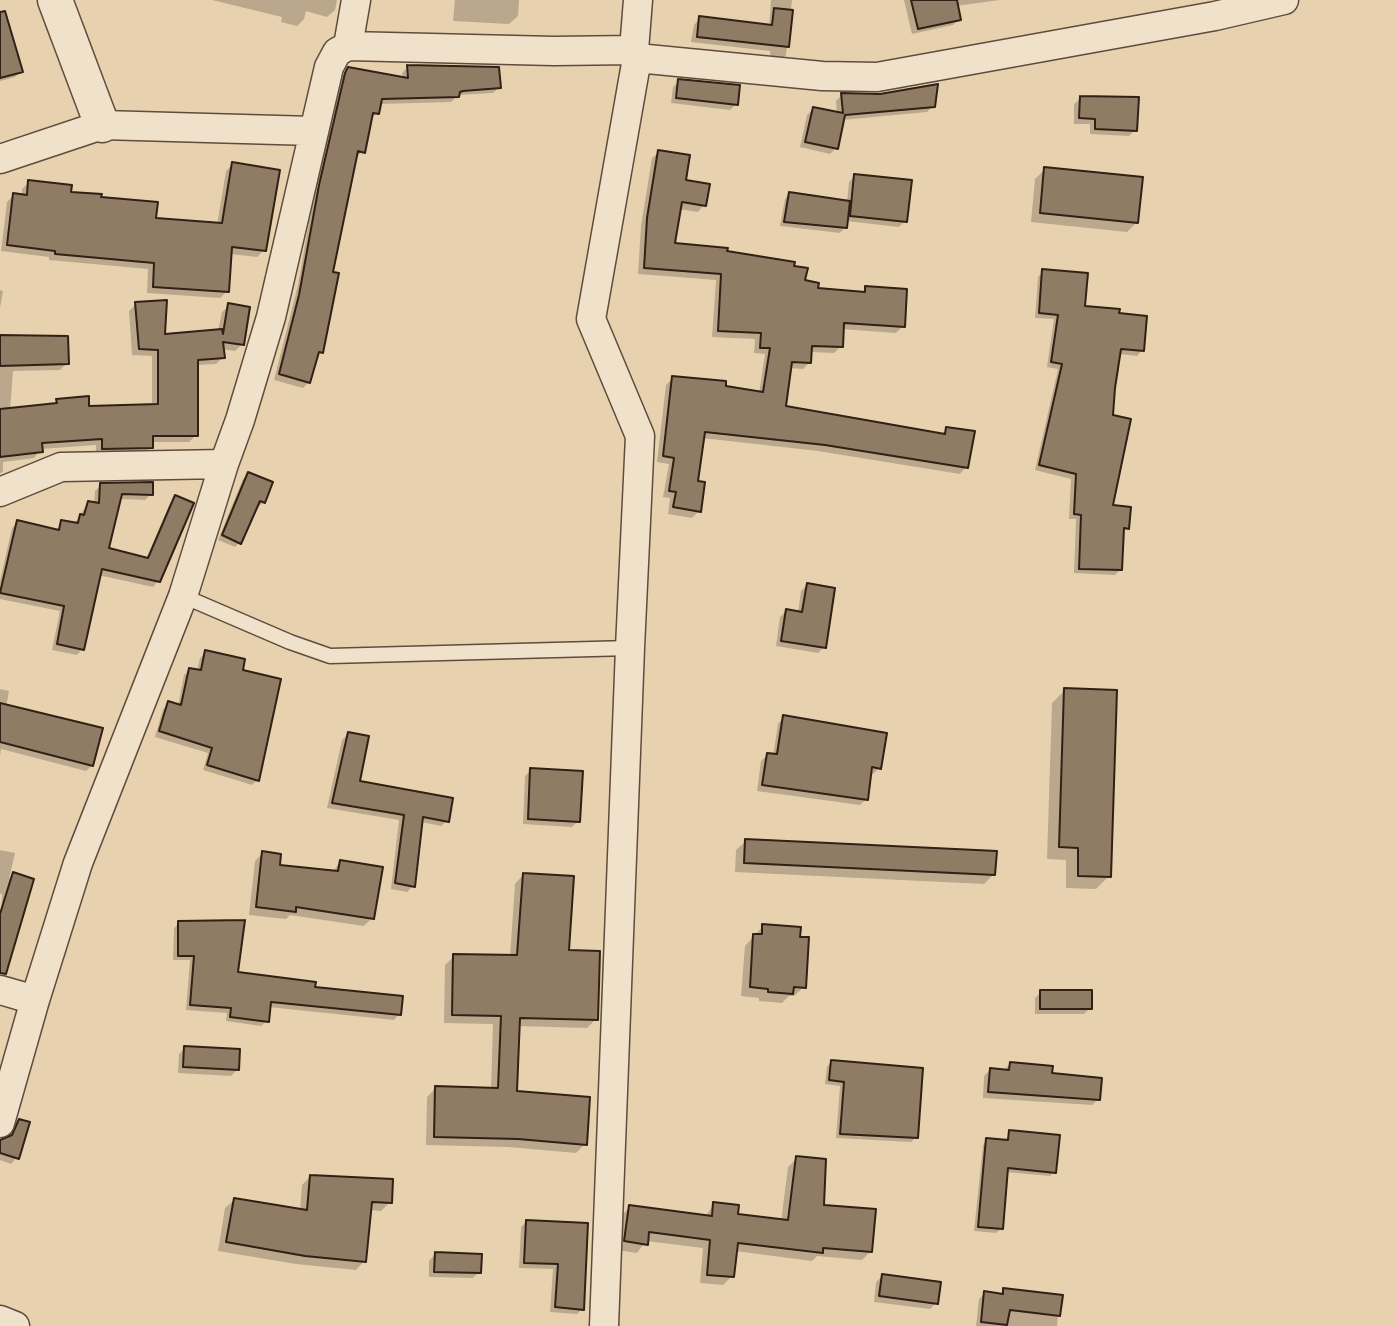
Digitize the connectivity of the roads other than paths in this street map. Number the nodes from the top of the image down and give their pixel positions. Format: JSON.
{"nodes":[{"id":1,"x":55,"y":0,"type":"edge"},
{"id":2,"x":356,"y":0,"type":"edge"},
{"id":3,"x":638,"y":0,"type":"edge"},
{"id":4,"x":1284,"y":0,"type":"edge"},
{"id":5,"x":348,"y":46,"type":"junction"},
{"id":6,"x":636,"y":54,"type":"junction"},
{"id":7,"x":102,"y":125,"type":"junction"},
{"id":8,"x":313,"y":131,"type":"junction"},
{"id":9,"x":0,"y":159,"type":"edge"},
{"id":10,"x":224,"y":464,"type":"junction"},
{"id":11,"x":0,"y":492,"type":"edge"},
{"id":12,"x":183,"y":596,"type":"junction"},
{"id":13,"x":630,"y":648,"type":"junction"},
{"id":14,"x":0,"y":990,"type":"edge"},
{"id":15,"x":35,"y":1000,"type":"junction"},
{"id":16,"x":0,"y":1123,"type":"edge"},
{"id":17,"x":0,"y":1320,"type":"edge"},
{"id":18,"x":15,"y":1326,"type":"edge"},
{"id":19,"x":604,"y":1326,"type":"edge"}],
"edges":[{"from":1,"to":7,"type":"street"},
{"from":2,"to":5,"type":"street"},
{"from":3,"to":6,"type":"street"},
{"from":4,"to":6,"type":"street"},
{"from":5,"to":6,"type":"street"},
{"from":5,"to":8,"type":"street"},
{"from":6,"to":13,"type":"street"},
{"from":7,"to":8,"type":"street"},
{"from":7,"to":9,"type":"street"},
{"from":8,"to":10,"type":"street"},
{"from":10,"to":11,"type":"street"},
{"from":10,"to":12,"type":"street"},
{"from":12,"to":13,"type":"lane"},
{"from":12,"to":15,"type":"street"},
{"from":13,"to":19,"type":"street"},
{"from":14,"to":15,"type":"street"},
{"from":15,"to":16,"type":"street"},
{"from":17,"to":18,"type":"street"}]}
